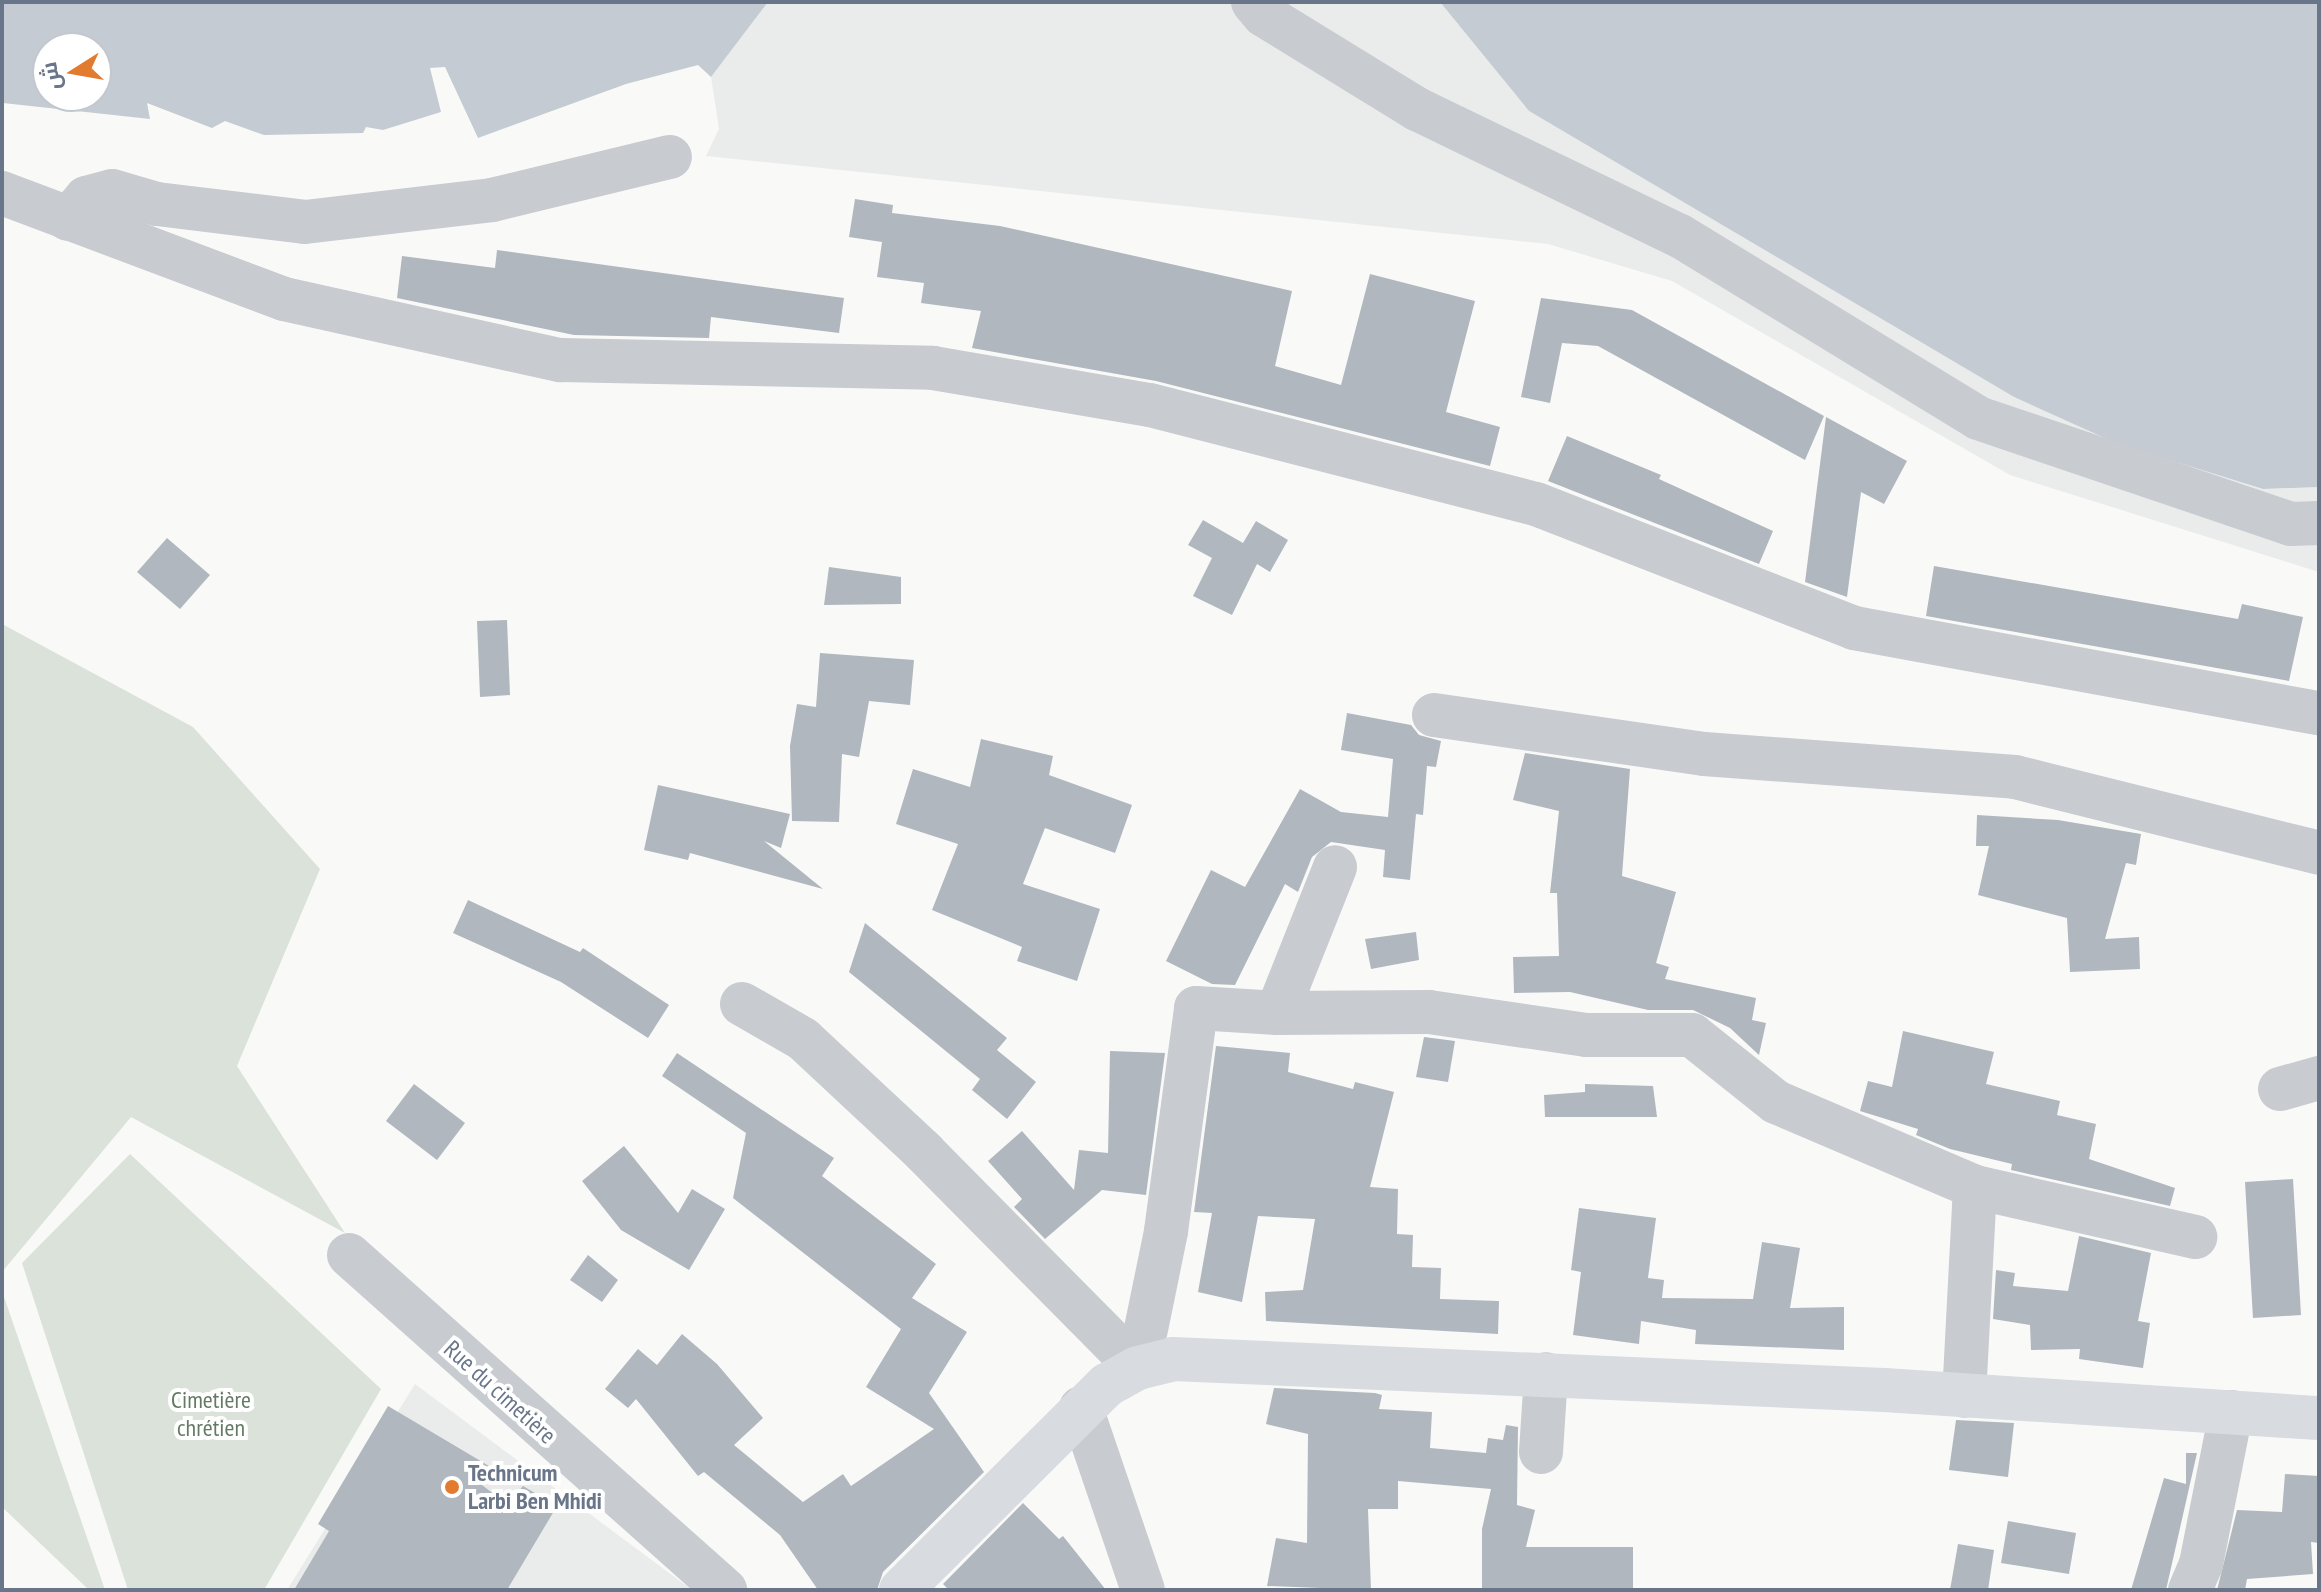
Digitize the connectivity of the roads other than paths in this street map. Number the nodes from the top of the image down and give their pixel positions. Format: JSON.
{"nodes":[{"id":1,"x":1253,"y":2,"type":"edge"},
{"id":2,"x":670,"y":157,"type":"dead end"},
{"id":3,"x":2,"y":193,"type":"edge"},
{"id":4,"x":68,"y":219,"type":"junction"},
{"id":5,"x":2319,"y":523,"type":"edge"},
{"id":6,"x":2319,"y":713,"type":"edge"},
{"id":7,"x":1434,"y":715,"type":"dead end"},
{"id":8,"x":2319,"y":853,"type":"edge"},
{"id":9,"x":1335,"y":867,"type":"dead end"},
{"id":10,"x":742,"y":1004,"type":"dead end"},
{"id":11,"x":1277,"y":1013,"type":"junction"},
{"id":12,"x":1975,"y":1187,"type":"junction"},
{"id":13,"x":2195,"y":1237,"type":"dead end"},
{"id":14,"x":349,"y":1255,"type":"dead end"},
{"id":15,"x":1138,"y":1368,"type":"junction"},
{"id":16,"x":1546,"y":1374,"type":"junction"},
{"id":17,"x":1964,"y":1396,"type":"junction"},
{"id":18,"x":1081,"y":1408,"type":"junction"},
{"id":19,"x":2231,"y":1412,"type":"junction"},
{"id":20,"x":2319,"y":1418,"type":"edge"},
{"id":21,"x":1541,"y":1452,"type":"dead end"},
{"id":22,"x":725,"y":1590,"type":"edge"},
{"id":23,"x":901,"y":1590,"type":"edge"},
{"id":24,"x":1143,"y":1590,"type":"edge"},
{"id":25,"x":2190,"y":1590,"type":"edge"}],
"edges":[{"from":1,"to":5,"type":"street"},
{"from":2,"to":4,"type":"street"},
{"from":3,"to":4,"type":"street"},
{"from":4,"to":6,"type":"street"},
{"from":7,"to":8,"type":"street"},
{"from":9,"to":11,"type":"street"},
{"from":10,"to":15,"type":"street"},
{"from":11,"to":12,"type":"street"},
{"from":11,"to":15,"type":"street"},
{"from":12,"to":13,"type":"street"},
{"from":12,"to":17,"type":"street"},
{"from":14,"to":22,"type":"street","name":"Rue du cimetière"},
{"from":15,"to":16,"type":"main road"},
{"from":15,"to":18,"type":"main road"},
{"from":16,"to":17,"type":"main road"},
{"from":16,"to":21,"type":"street"},
{"from":17,"to":19,"type":"main road"},
{"from":18,"to":23,"type":"main road"},
{"from":18,"to":24,"type":"street"},
{"from":19,"to":20,"type":"main road"},
{"from":19,"to":25,"type":"street"}]}
